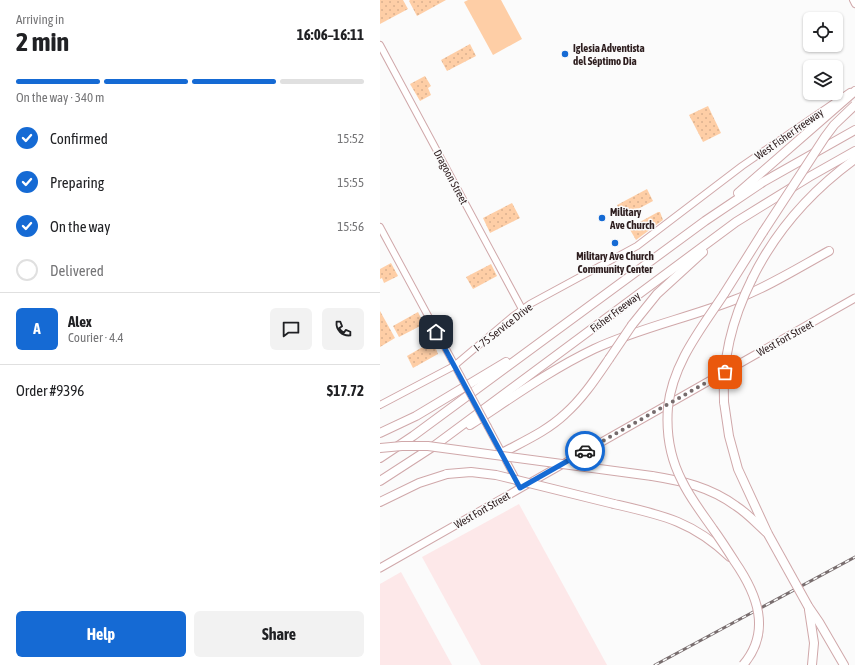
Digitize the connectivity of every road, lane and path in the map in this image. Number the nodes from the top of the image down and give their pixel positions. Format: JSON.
{"nodes":[{"id":1,"x":853,"y":0,"type":"edge"},
{"id":2,"x":855,"y":4,"type":"edge"},
{"id":3,"x":380,"y":45,"type":"edge"},
{"id":4,"x":855,"y":90,"type":"edge"},
{"id":5,"x":855,"y":105,"type":"edge"},
{"id":6,"x":855,"y":130,"type":"edge"},
{"id":7,"x":855,"y":151,"type":"edge"},
{"id":8,"x":855,"y":159,"type":"edge"},
{"id":9,"x":708,"y":191,"type":"joint"},
{"id":10,"x":712,"y":216,"type":"junction"},
{"id":11,"x":736,"y":222,"type":"junction"},
{"id":12,"x":380,"y":227,"type":"edge"},
{"id":13,"x":829,"y":251,"type":"dead end"},
{"id":14,"x":855,"y":298,"type":"edge"},
{"id":15,"x":522,"y":310,"type":"junction"},
{"id":16,"x":543,"y":340,"type":"junction"},
{"id":17,"x":454,"y":366,"type":"junction"},
{"id":18,"x":380,"y":405,"type":"edge"},
{"id":19,"x":380,"y":434,"type":"edge"},
{"id":20,"x":434,"y":446,"type":"junction"},
{"id":21,"x":380,"y":448,"type":"edge"},
{"id":22,"x":502,"y":453,"type":"junction"},
{"id":23,"x":380,"y":458,"type":"edge"},
{"id":24,"x":380,"y":481,"type":"edge"},
{"id":25,"x":520,"y":488,"type":"junction"},
{"id":26,"x":380,"y":502,"type":"edge"},
{"id":27,"x":768,"y":534,"type":"junction"},
{"id":28,"x":735,"y":561,"type":"junction"},
{"id":29,"x":380,"y":568,"type":"edge"},
{"id":30,"x":808,"y":606,"type":"junction"},
{"id":31,"x":743,"y":665,"type":"edge"},
{"id":32,"x":812,"y":665,"type":"edge"},
{"id":33,"x":844,"y":665,"type":"edge"}],
"edges":[{"from":1,"to":2,"type":"main road"},
{"from":3,"to":15,"type":"main road","name":"Dragoon Street"},
{"from":4,"to":9,"type":"main road","name":"West Fisher Freeway"},
{"from":4,"to":10,"type":"highway"},
{"from":5,"to":28,"type":"highway","bridge":true},
{"from":6,"to":10,"type":"highway","name":"Fisher Freeway"},
{"from":7,"to":11,"type":"highway","name":"Fisher Freeway"},
{"from":8,"to":27,"type":"highway","bridge":true},
{"from":9,"to":15,"type":"main road","name":"I- 75 Service Drive"},
{"from":10,"to":16,"type":"highway","name":"Fisher Freeway"},
{"from":11,"to":20,"type":"highway","name":"Fisher Freeway"},
{"from":11,"to":22,"type":"highway","bridge":true},
{"from":12,"to":17,"type":"main road"},
{"from":13,"to":20,"type":"highway"},
{"from":14,"to":25,"type":"main road","name":"West Fort Street"},
{"from":15,"to":17,"type":"main road","name":"I- 75 Service Drive"},
{"from":16,"to":19,"type":"highway"},
{"from":16,"to":23,"type":"highway","name":"Fisher Freeway"},
{"from":17,"to":18,"type":"main road","name":"I- 75 Service Drive"},
{"from":17,"to":22,"type":"main road","bridge":true},
{"from":20,"to":24,"type":"highway","name":"Fisher Freeway"},
{"from":21,"to":27,"type":"highway","bridge":true},
{"from":22,"to":25,"type":"main road"},
{"from":25,"to":29,"type":"main road","name":"West Fort Street"},
{"from":26,"to":28,"type":"highway","bridge":true},
{"from":27,"to":30,"type":"highway","bridge":true},
{"from":28,"to":31,"type":"highway","bridge":true},
{"from":30,"to":32,"type":"highway"},
{"from":30,"to":33,"type":"highway"}]}
